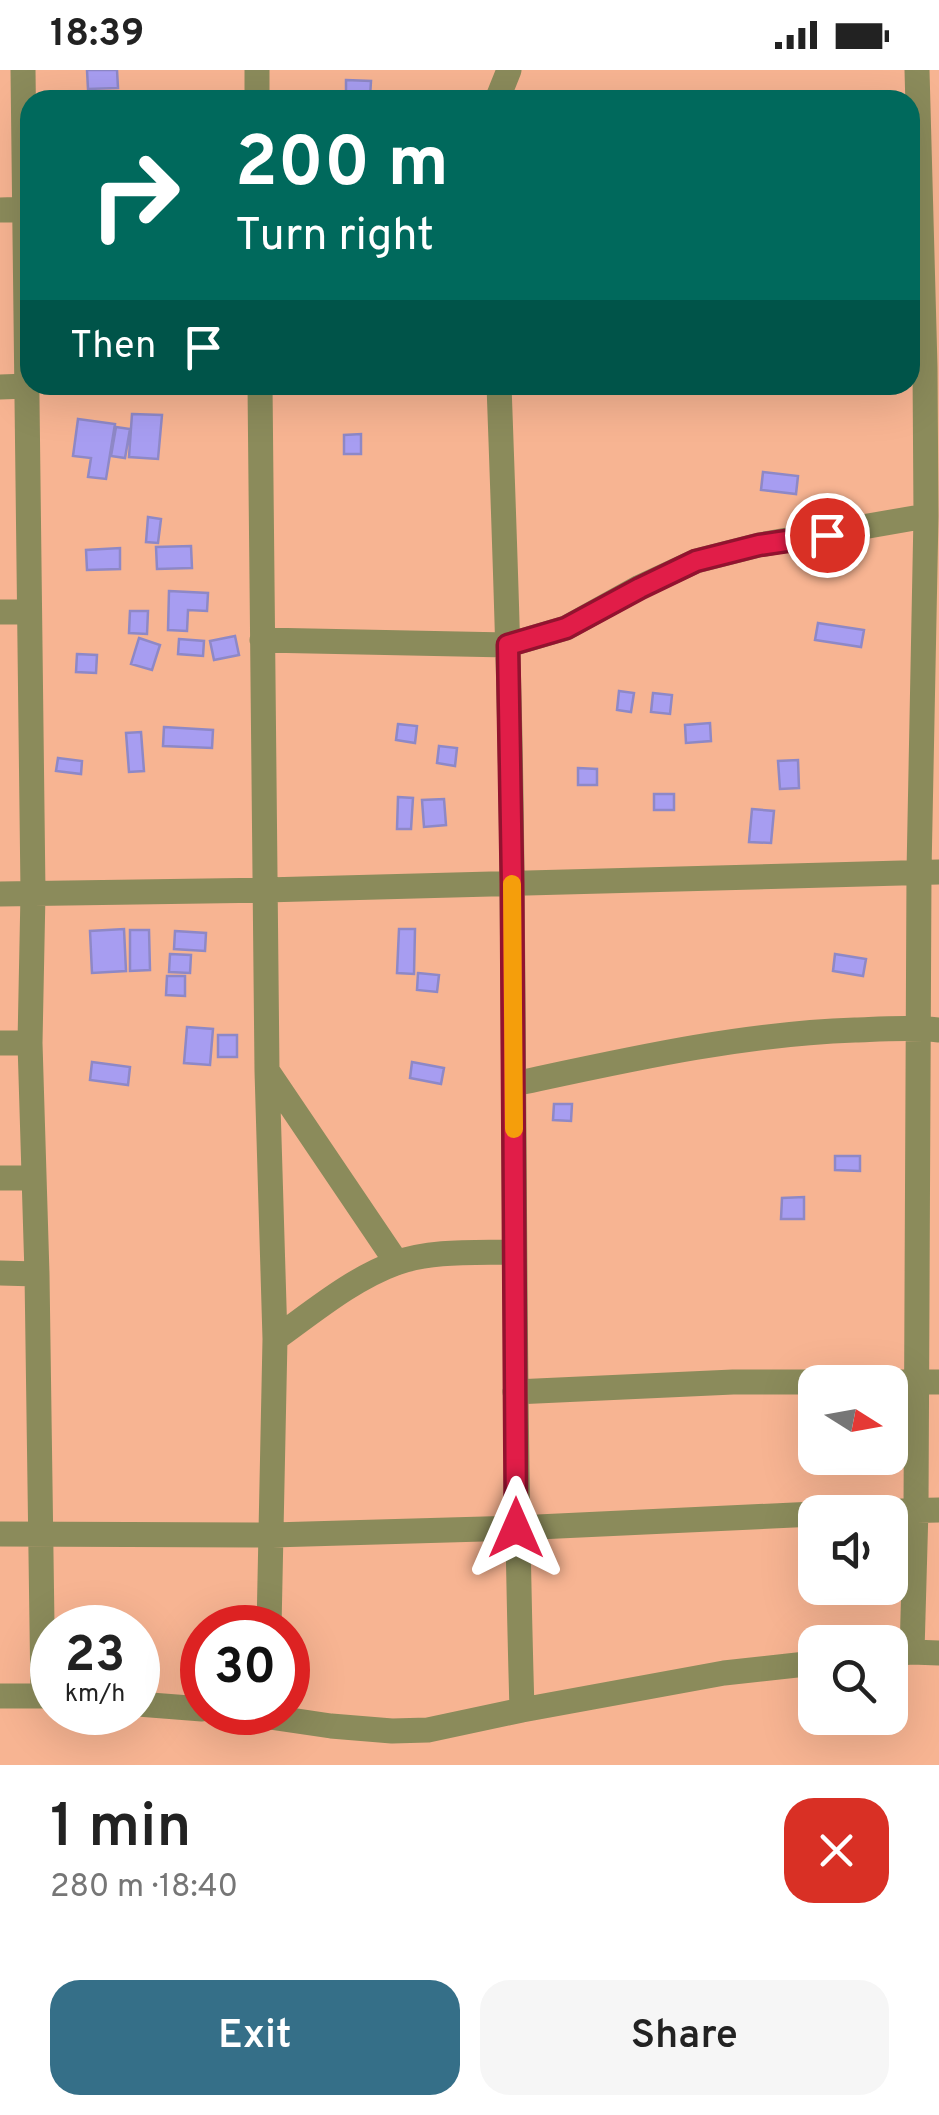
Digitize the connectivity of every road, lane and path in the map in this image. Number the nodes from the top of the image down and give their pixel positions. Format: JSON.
{"nodes":[{"id":1,"x":20,"y":140,"type":"edge"},
{"id":2,"x":920,"y":144,"type":"edge"},
{"id":3,"x":923,"y":200,"type":"edge"},
{"id":4,"x":18,"y":210,"type":"edge"},
{"id":5,"x":20,"y":245,"type":"edge"},
{"id":6,"x":932,"y":367,"type":"edge"},
{"id":7,"x":28,"y":395,"type":"edge"},
{"id":8,"x":260,"y":395,"type":"edge"},
{"id":9,"x":499,"y":395,"type":"edge"},
{"id":10,"x":926,"y":516,"type":"junction"},
{"id":11,"x":0,"y":612,"type":"edge"},
{"id":12,"x":29,"y":612,"type":"junction"},
{"id":13,"x":262,"y":640,"type":"junction"},
{"id":14,"x":508,"y":645,"type":"junction"},
{"id":15,"x":929,"y":872,"type":"edge"},
{"id":16,"x":512,"y":883,"type":"junction"},
{"id":17,"x":265,"y":890,"type":"junction"},
{"id":18,"x":33,"y":893,"type":"junction"},
{"id":19,"x":0,"y":894,"type":"edge"},
{"id":20,"x":929,"y":1029,"type":"edge"},
{"id":21,"x":0,"y":1043,"type":"edge"},
{"id":22,"x":30,"y":1043,"type":"junction"},
{"id":23,"x":267,"y":1071,"type":"junction"},
{"id":24,"x":514,"y":1084,"type":"junction"},
{"id":25,"x":928,"y":1163,"type":"edge"},
{"id":26,"x":0,"y":1178,"type":"edge"},
{"id":27,"x":34,"y":1178,"type":"junction"},
{"id":28,"x":514,"y":1252,"type":"junction"},
{"id":29,"x":397,"y":1263,"type":"junction"},
{"id":30,"x":0,"y":1273,"type":"edge"},
{"id":31,"x":37,"y":1274,"type":"junction"},
{"id":32,"x":275,"y":1338,"type":"junction"},
{"id":33,"x":928,"y":1382,"type":"edge"},
{"id":34,"x":516,"y":1392,"type":"junction"},
{"id":35,"x":928,"y":1510,"type":"edge"},
{"id":36,"x":798,"y":1515,"type":"edge"},
{"id":37,"x":516,"y":1528,"type":"junction"},
{"id":38,"x":0,"y":1534,"type":"edge"},
{"id":39,"x":40,"y":1534,"type":"junction"},
{"id":40,"x":272,"y":1535,"type":"junction"},
{"id":41,"x":44,"y":1605,"type":"edge"},
{"id":42,"x":270,"y":1605,"type":"edge"},
{"id":43,"x":906,"y":1625,"type":"edge"},
{"id":44,"x":908,"y":1653,"type":"edge"},
{"id":45,"x":939,"y":1653,"type":"edge"},
{"id":46,"x":798,"y":1665,"type":"edge"},
{"id":47,"x":0,"y":1696,"type":"edge"},
{"id":48,"x":30,"y":1696,"type":"edge"},
{"id":49,"x":522,"y":1710,"type":"junction"},
{"id":50,"x":310,"y":1722,"type":"edge"}],
"edges":[{"from":1,"to":4,"type":"street"},
{"from":2,"to":3,"type":"street"},
{"from":3,"to":6,"type":"street"},
{"from":4,"to":5,"type":"street"},
{"from":6,"to":10,"type":"street"},
{"from":7,"to":12,"type":"street"},
{"from":8,"to":13,"type":"street"},
{"from":9,"to":14,"type":"street"},
{"from":10,"to":14,"type":"street"},
{"from":10,"to":15,"type":"street"},
{"from":11,"to":12,"type":"street"},
{"from":12,"to":18,"type":"street"},
{"from":13,"to":14,"type":"street"},
{"from":13,"to":17,"type":"street"},
{"from":14,"to":16,"type":"street"},
{"from":15,"to":16,"type":"street"},
{"from":15,"to":20,"type":"street"},
{"from":16,"to":17,"type":"street"},
{"from":16,"to":24,"type":"street"},
{"from":17,"to":18,"type":"street"},
{"from":17,"to":23,"type":"street"},
{"from":18,"to":19,"type":"street"},
{"from":18,"to":22,"type":"street"},
{"from":20,"to":24,"type":"street"},
{"from":20,"to":25,"type":"street"},
{"from":21,"to":22,"type":"street"},
{"from":22,"to":27,"type":"street"},
{"from":23,"to":29,"type":"street"},
{"from":23,"to":32,"type":"street"},
{"from":24,"to":28,"type":"street"},
{"from":25,"to":33,"type":"street"},
{"from":26,"to":27,"type":"street"},
{"from":27,"to":31,"type":"street"},
{"from":28,"to":29,"type":"street"},
{"from":28,"to":34,"type":"street"},
{"from":29,"to":32,"type":"street"},
{"from":30,"to":31,"type":"street"},
{"from":31,"to":39,"type":"street"},
{"from":32,"to":40,"type":"street"},
{"from":33,"to":34,"type":"street"},
{"from":33,"to":35,"type":"street"},
{"from":34,"to":37,"type":"street"},
{"from":35,"to":43,"type":"street"},
{"from":36,"to":37,"type":"street"},
{"from":37,"to":40,"type":"street"},
{"from":37,"to":49,"type":"street"},
{"from":38,"to":39,"type":"street"},
{"from":39,"to":40,"type":"street"},
{"from":39,"to":41,"type":"street"},
{"from":40,"to":42,"type":"street"},
{"from":44,"to":45,"type":"street"},
{"from":46,"to":49,"type":"street"},
{"from":47,"to":48,"type":"street"},
{"from":49,"to":50,"type":"street"}]}
